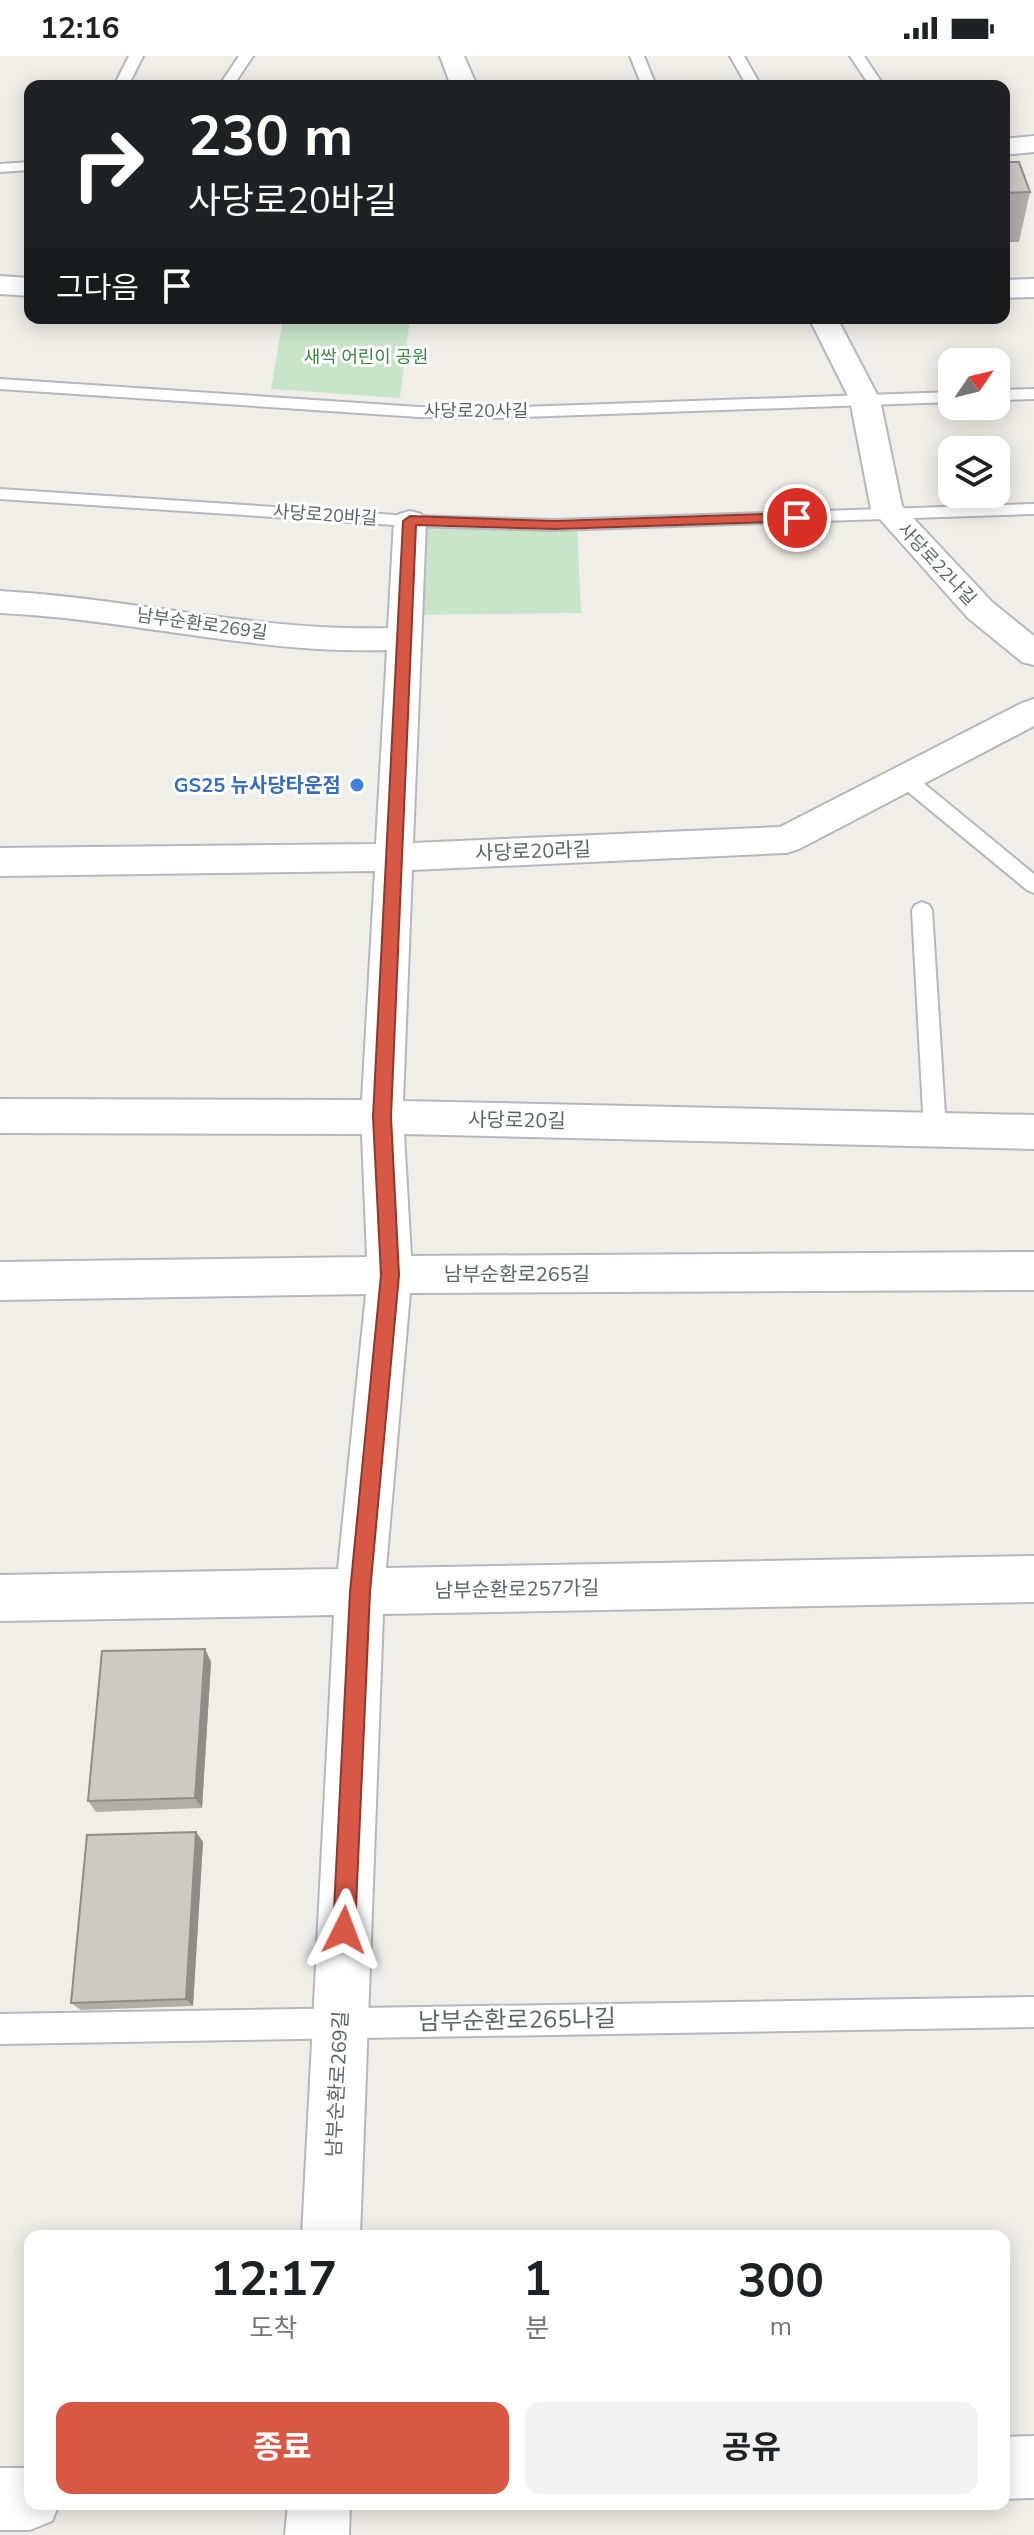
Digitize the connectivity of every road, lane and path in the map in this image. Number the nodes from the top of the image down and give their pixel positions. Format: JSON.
{"nodes":[{"id":1,"x":136,"y":56,"type":"edge"},
{"id":2,"x":246,"y":56,"type":"edge"},
{"id":3,"x":452,"y":56,"type":"edge"},
{"id":4,"x":637,"y":56,"type":"edge"},
{"id":5,"x":737,"y":56,"type":"edge"},
{"id":6,"x":857,"y":56,"type":"edge"},
{"id":7,"x":124,"y":80,"type":"edge"},
{"id":8,"x":230,"y":80,"type":"edge"},
{"id":9,"x":462,"y":80,"type":"edge"},
{"id":10,"x":647,"y":80,"type":"edge"},
{"id":11,"x":751,"y":80,"type":"edge"},
{"id":12,"x":873,"y":80,"type":"edge"},
{"id":13,"x":1034,"y":144,"type":"edge"},
{"id":14,"x":1010,"y":146,"type":"edge"},
{"id":15,"x":24,"y":166,"type":"edge"},
{"id":16,"x":0,"y":168,"type":"edge"},
{"id":17,"x":0,"y":285,"type":"edge"},
{"id":18,"x":24,"y":287,"type":"edge"},
{"id":19,"x":1034,"y":288,"type":"edge"},
{"id":20,"x":1010,"y":289,"type":"edge"},
{"id":21,"x":826,"y":324,"type":"edge"},
{"id":22,"x":0,"y":384,"type":"edge"},
{"id":23,"x":1034,"y":394,"type":"edge"},
{"id":24,"x":1010,"y":395,"type":"edge"},
{"id":25,"x":938,"y":397,"type":"edge"},
{"id":26,"x":865,"y":400,"type":"junction"},
{"id":27,"x":0,"y":494,"type":"edge"},
{"id":28,"x":1034,"y":509,"type":"edge"},
{"id":29,"x":892,"y":515,"type":"junction"},
{"id":30,"x":410,"y":521,"type":"junction"},
{"id":31,"x":0,"y":602,"type":"edge"},
{"id":32,"x":404,"y":638,"type":"junction"},
{"id":33,"x":1031,"y":649,"type":"edge"},
{"id":34,"x":1034,"y":711,"type":"edge"},
{"id":35,"x":903,"y":777,"type":"junction"},
{"id":36,"x":394,"y":857,"type":"junction"},
{"id":37,"x":0,"y":862,"type":"edge"},
{"id":38,"x":1034,"y":885,"type":"edge"},
{"id":39,"x":922,"y":910,"type":"dead end"},
{"id":40,"x":0,"y":1116,"type":"edge"},
{"id":41,"x":382,"y":1117,"type":"junction"},
{"id":42,"x":935,"y":1130,"type":"junction"},
{"id":43,"x":1034,"y":1132,"type":"edge"},
{"id":44,"x":1034,"y":1271,"type":"edge"},
{"id":45,"x":390,"y":1275,"type":"junction"},
{"id":46,"x":0,"y":1281,"type":"edge"},
{"id":47,"x":1034,"y":1579,"type":"edge"},
{"id":48,"x":360,"y":1592,"type":"junction"},
{"id":49,"x":0,"y":1598,"type":"edge"},
{"id":50,"x":1034,"y":2012,"type":"edge"},
{"id":51,"x":340,"y":2023,"type":"junction"},
{"id":52,"x":0,"y":2029,"type":"edge"},
{"id":53,"x":331,"y":2230,"type":"edge"},
{"id":54,"x":1034,"y":2467,"type":"edge"},
{"id":55,"x":1010,"y":2468,"type":"edge"},
{"id":56,"x":0,"y":2499,"type":"edge"},
{"id":57,"x":24,"y":2499,"type":"edge"},
{"id":58,"x":319,"y":2510,"type":"edge"},
{"id":59,"x":317,"y":2535,"type":"edge"}],
"edges":[{"from":1,"to":7,"type":"lane"},
{"from":2,"to":8,"type":"lane"},
{"from":3,"to":9,"type":"street"},
{"from":4,"to":10,"type":"lane"},
{"from":5,"to":11,"type":"lane"},
{"from":6,"to":12,"type":"lane"},
{"from":13,"to":14,"type":"street"},
{"from":15,"to":16,"type":"lane"},
{"from":17,"to":18,"type":"street"},
{"from":19,"to":20,"type":"street"},
{"from":21,"to":26,"type":"street","name":"사당로22나길"},
{"from":22,"to":26,"type":"lane","name":"사당로20사길"},
{"from":23,"to":24,"type":"lane"},
{"from":25,"to":26,"type":"lane","name":"사당로20사길"},
{"from":26,"to":29,"type":"street","name":"사당로22나길"},
{"from":27,"to":30,"type":"lane","name":"사당로20바길"},
{"from":28,"to":29,"type":"lane","name":"사당로20바길"},
{"from":29,"to":30,"type":"lane","name":"사당로20바길"},
{"from":29,"to":33,"type":"street","name":"사당로22나길"},
{"from":30,"to":32,"type":"street","name":"남부순환로269길"},
{"from":31,"to":32,"type":"street","name":"남부순환로269길"},
{"from":32,"to":36,"type":"street","name":"남부순환로269길"},
{"from":34,"to":35,"type":"street","name":"사당로20라길"},
{"from":35,"to":36,"type":"street","name":"사당로20라길"},
{"from":35,"to":38,"type":"lane"},
{"from":36,"to":37,"type":"street","name":"사당로20라길"},
{"from":36,"to":41,"type":"street","name":"남부순환로269길"},
{"from":39,"to":42,"type":"lane"},
{"from":40,"to":41,"type":"street","name":"사당로20길"},
{"from":41,"to":42,"type":"street","name":"사당로20길"},
{"from":41,"to":45,"type":"street","name":"남부순환로269길"},
{"from":42,"to":43,"type":"street","name":"사당로20길"},
{"from":44,"to":45,"type":"street","name":"남부순환로265길"},
{"from":45,"to":46,"type":"street","name":"남부순환로265길"},
{"from":45,"to":48,"type":"street","name":"남부순환로269길"},
{"from":47,"to":48,"type":"street","name":"남부순환로257가길"},
{"from":48,"to":49,"type":"street","name":"남부순환로257가길"},
{"from":48,"to":51,"type":"street","name":"남부순환로269길"},
{"from":50,"to":51,"type":"lane","name":"남부순환로265나길"},
{"from":51,"to":52,"type":"lane","name":"남부순환로265나길"},
{"from":51,"to":53,"type":"street","name":"남부순환로269길"},
{"from":54,"to":55,"type":"street"},
{"from":56,"to":57,"type":"street"},
{"from":58,"to":59,"type":"street"}]}
